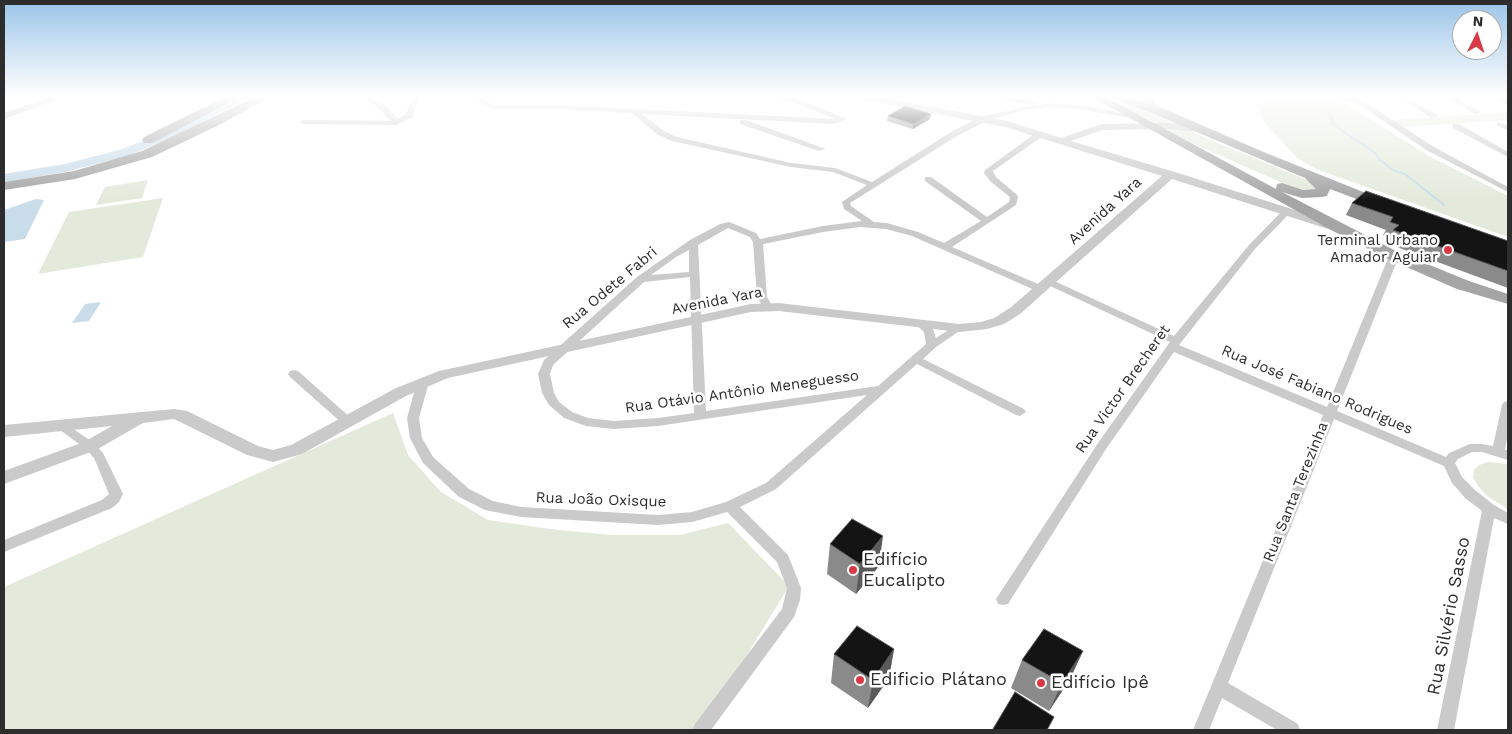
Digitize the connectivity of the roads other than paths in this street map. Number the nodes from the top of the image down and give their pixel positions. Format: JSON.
{"nodes":[{"id":1,"x":166,"y":131,"type":"edge"},
{"id":2,"x":195,"y":131,"type":"edge"},
{"id":3,"x":659,"y":131,"type":"edge"},
{"id":4,"x":771,"y":131,"type":"edge"},
{"id":5,"x":959,"y":131,"type":"edge"},
{"id":6,"x":1030,"y":131,"type":"edge"},
{"id":7,"x":1086,"y":131,"type":"edge"},
{"id":8,"x":1163,"y":131,"type":"edge"},
{"id":9,"x":1204,"y":131,"type":"edge"},
{"id":10,"x":1404,"y":131,"type":"edge"},
{"id":11,"x":1466,"y":131,"type":"edge"},
{"id":12,"x":1040,"y":134,"type":"junction"},
{"id":13,"x":1062,"y":141,"type":"junction"},
{"id":14,"x":822,"y":149,"type":"dead end"},
{"id":15,"x":1200,"y":150,"type":"junction"},
{"id":16,"x":1508,"y":154,"type":"edge"},
{"id":17,"x":4,"y":173,"type":"edge"},
{"id":18,"x":1170,"y":174,"type":"junction"},
{"id":19,"x":1309,"y":175,"type":"junction"},
{"id":20,"x":928,"y":179,"type":"dead end"},
{"id":21,"x":873,"y":185,"type":"junction"},
{"id":22,"x":4,"y":186,"type":"edge"},
{"id":23,"x":1508,"y":190,"type":"edge"},
{"id":24,"x":1290,"y":207,"type":"junction"},
{"id":25,"x":1401,"y":211,"type":"edge"},
{"id":26,"x":987,"y":221,"type":"junction"},
{"id":27,"x":870,"y":223,"type":"junction"},
{"id":28,"x":1336,"y":227,"type":"joint"},
{"id":29,"x":694,"y":242,"type":"junction"},
{"id":30,"x":758,"y":242,"type":"junction"},
{"id":31,"x":945,"y":247,"type":"junction"},
{"id":32,"x":1394,"y":256,"type":"junction"},
{"id":33,"x":694,"y":274,"type":"junction"},
{"id":34,"x":640,"y":279,"type":"junction"},
{"id":35,"x":1045,"y":286,"type":"junction"},
{"id":36,"x":1508,"y":299,"type":"edge"},
{"id":37,"x":765,"y":302,"type":"junction"},
{"id":38,"x":695,"y":320,"type":"junction"},
{"id":39,"x":920,"y":323,"type":"junction"},
{"id":40,"x":959,"y":328,"type":"junction"},
{"id":41,"x":1174,"y":344,"type":"junction"},
{"id":42,"x":932,"y":345,"type":"junction"},
{"id":43,"x":561,"y":349,"type":"junction"},
{"id":44,"x":915,"y":359,"type":"junction"},
{"id":45,"x":294,"y":374,"type":"dead end"},
{"id":46,"x":422,"y":382,"type":"junction"},
{"id":47,"x":883,"y":389,"type":"junction"},
{"id":48,"x":1508,"y":405,"type":"edge"},
{"id":49,"x":1020,"y":412,"type":"dead end"},
{"id":50,"x":1328,"y":413,"type":"junction"},
{"id":51,"x":700,"y":414,"type":"junction"},
{"id":52,"x":143,"y":416,"type":"junction"},
{"id":53,"x":348,"y":422,"type":"junction"},
{"id":54,"x":60,"y":424,"type":"junction"},
{"id":55,"x":4,"y":431,"type":"edge"},
{"id":56,"x":90,"y":446,"type":"junction"},
{"id":57,"x":1503,"y":453,"type":"edge"},
{"id":58,"x":1449,"y":463,"type":"junction"},
{"id":59,"x":4,"y":478,"type":"edge"},
{"id":60,"x":730,"y":506,"type":"junction"},
{"id":61,"x":1489,"y":509,"type":"junction"},
{"id":62,"x":1508,"y":518,"type":"edge"},
{"id":63,"x":4,"y":546,"type":"edge"},
{"id":64,"x":1003,"y":598,"type":"dead end"},
{"id":65,"x":1218,"y":687,"type":"junction"},
{"id":66,"x":701,"y":730,"type":"edge"},
{"id":67,"x":1201,"y":730,"type":"edge"},
{"id":68,"x":1292,"y":730,"type":"edge"},
{"id":69,"x":1446,"y":730,"type":"edge"}],
"edges":[{"from":1,"to":17,"type":"main road"},
{"from":2,"to":22,"type":"main road"},
{"from":3,"to":21,"type":"street"},
{"from":4,"to":14,"type":"street"},
{"from":5,"to":21,"type":"street"},
{"from":6,"to":12,"type":"street"},
{"from":7,"to":13,"type":"street"},
{"from":8,"to":15,"type":"main road"},
{"from":9,"to":19,"type":"main road"},
{"from":10,"to":23,"type":"street"},
{"from":11,"to":16,"type":"street"},
{"from":12,"to":13,"type":"street"},
{"from":12,"to":26,"type":"street"},
{"from":13,"to":18,"type":"street"},
{"from":15,"to":19,"type":"main road"},
{"from":15,"to":24,"type":"main road"},
{"from":18,"to":24,"type":"street"},
{"from":18,"to":35,"type":"street","name":"Avenida Yara"},
{"from":19,"to":25,"type":"main road"},
{"from":20,"to":26,"type":"street"},
{"from":21,"to":27,"type":"street"},
{"from":24,"to":28,"type":"main road"},
{"from":24,"to":41,"type":"street","name":"Rua Victor Brecheret"},
{"from":26,"to":31,"type":"street"},
{"from":27,"to":30,"type":"street"},
{"from":27,"to":31,"type":"street","name":"Rua José Fabiano Rodrigues"},
{"from":28,"to":32,"type":"main road"},
{"from":29,"to":30,"type":"street","name":"Rua Odete Fabri"},
{"from":29,"to":33,"type":"street"},
{"from":29,"to":34,"type":"street","name":"Rua Odete Fabri"},
{"from":30,"to":37,"type":"street"},
{"from":31,"to":35,"type":"street","name":"Rua José Fabiano Rodrigues"},
{"from":32,"to":36,"type":"main road"},
{"from":32,"to":50,"type":"street","name":"Rua Santa Terezinha"},
{"from":33,"to":34,"type":"street"},
{"from":33,"to":38,"type":"street"},
{"from":34,"to":43,"type":"street","name":"Rua Odete Fabri"},
{"from":35,"to":40,"type":"street","name":"Avenida Yara"},
{"from":35,"to":41,"type":"street","name":"Rua José Fabiano Rodrigues"},
{"from":37,"to":38,"type":"street","name":"Avenida Yara"},
{"from":37,"to":39,"type":"street","name":"Avenida Yara"},
{"from":38,"to":43,"type":"street","name":"Avenida Yara"},
{"from":38,"to":51,"type":"street"},
{"from":39,"to":40,"type":"street","name":"Avenida Yara"},
{"from":39,"to":42,"type":"street"},
{"from":40,"to":42,"type":"street","name":"Rua João Oxisque"},
{"from":41,"to":50,"type":"street","name":"Rua José Fabiano Rodrigues"},
{"from":41,"to":64,"type":"street","name":"Rua Victor Brecheret"},
{"from":42,"to":44,"type":"street","name":"Rua João Oxisque"},
{"from":43,"to":46,"type":"street","name":"Avenida Yara"},
{"from":43,"to":51,"type":"street","name":"Rua Otávio Antônio Meneguesso"},
{"from":44,"to":47,"type":"street","name":"Rua João Oxisque"},
{"from":44,"to":49,"type":"street"},
{"from":45,"to":53,"type":"street"},
{"from":46,"to":53,"type":"street","name":"Avenida Yara"},
{"from":46,"to":60,"type":"street","name":"Rua João Oxisque"},
{"from":47,"to":51,"type":"street","name":"Rua Otávio Antônio Meneguesso"},
{"from":47,"to":60,"type":"street","name":"Rua João Oxisque"},
{"from":48,"to":57,"type":"street"},
{"from":50,"to":58,"type":"street","name":"Rua José Fabiano Rodrigues"},
{"from":50,"to":65,"type":"street","name":"Rua Santa Terezinha"},
{"from":52,"to":53,"type":"street","name":"Avenida Yara"},
{"from":52,"to":54,"type":"street","name":"Avenida Yara"},
{"from":52,"to":56,"type":"street"},
{"from":54,"to":55,"type":"street","name":"Avenida Yara"},
{"from":54,"to":56,"type":"street"},
{"from":56,"to":59,"type":"street"},
{"from":56,"to":63,"type":"street"},
{"from":57,"to":58,"type":"street"},
{"from":58,"to":61,"type":"street"},
{"from":60,"to":66,"type":"street"},
{"from":61,"to":62,"type":"street"},
{"from":61,"to":69,"type":"street","name":"Rua Silvério Sasso"},
{"from":65,"to":67,"type":"street","name":"Rua Santa Terezinha"},
{"from":65,"to":68,"type":"street"}]}
